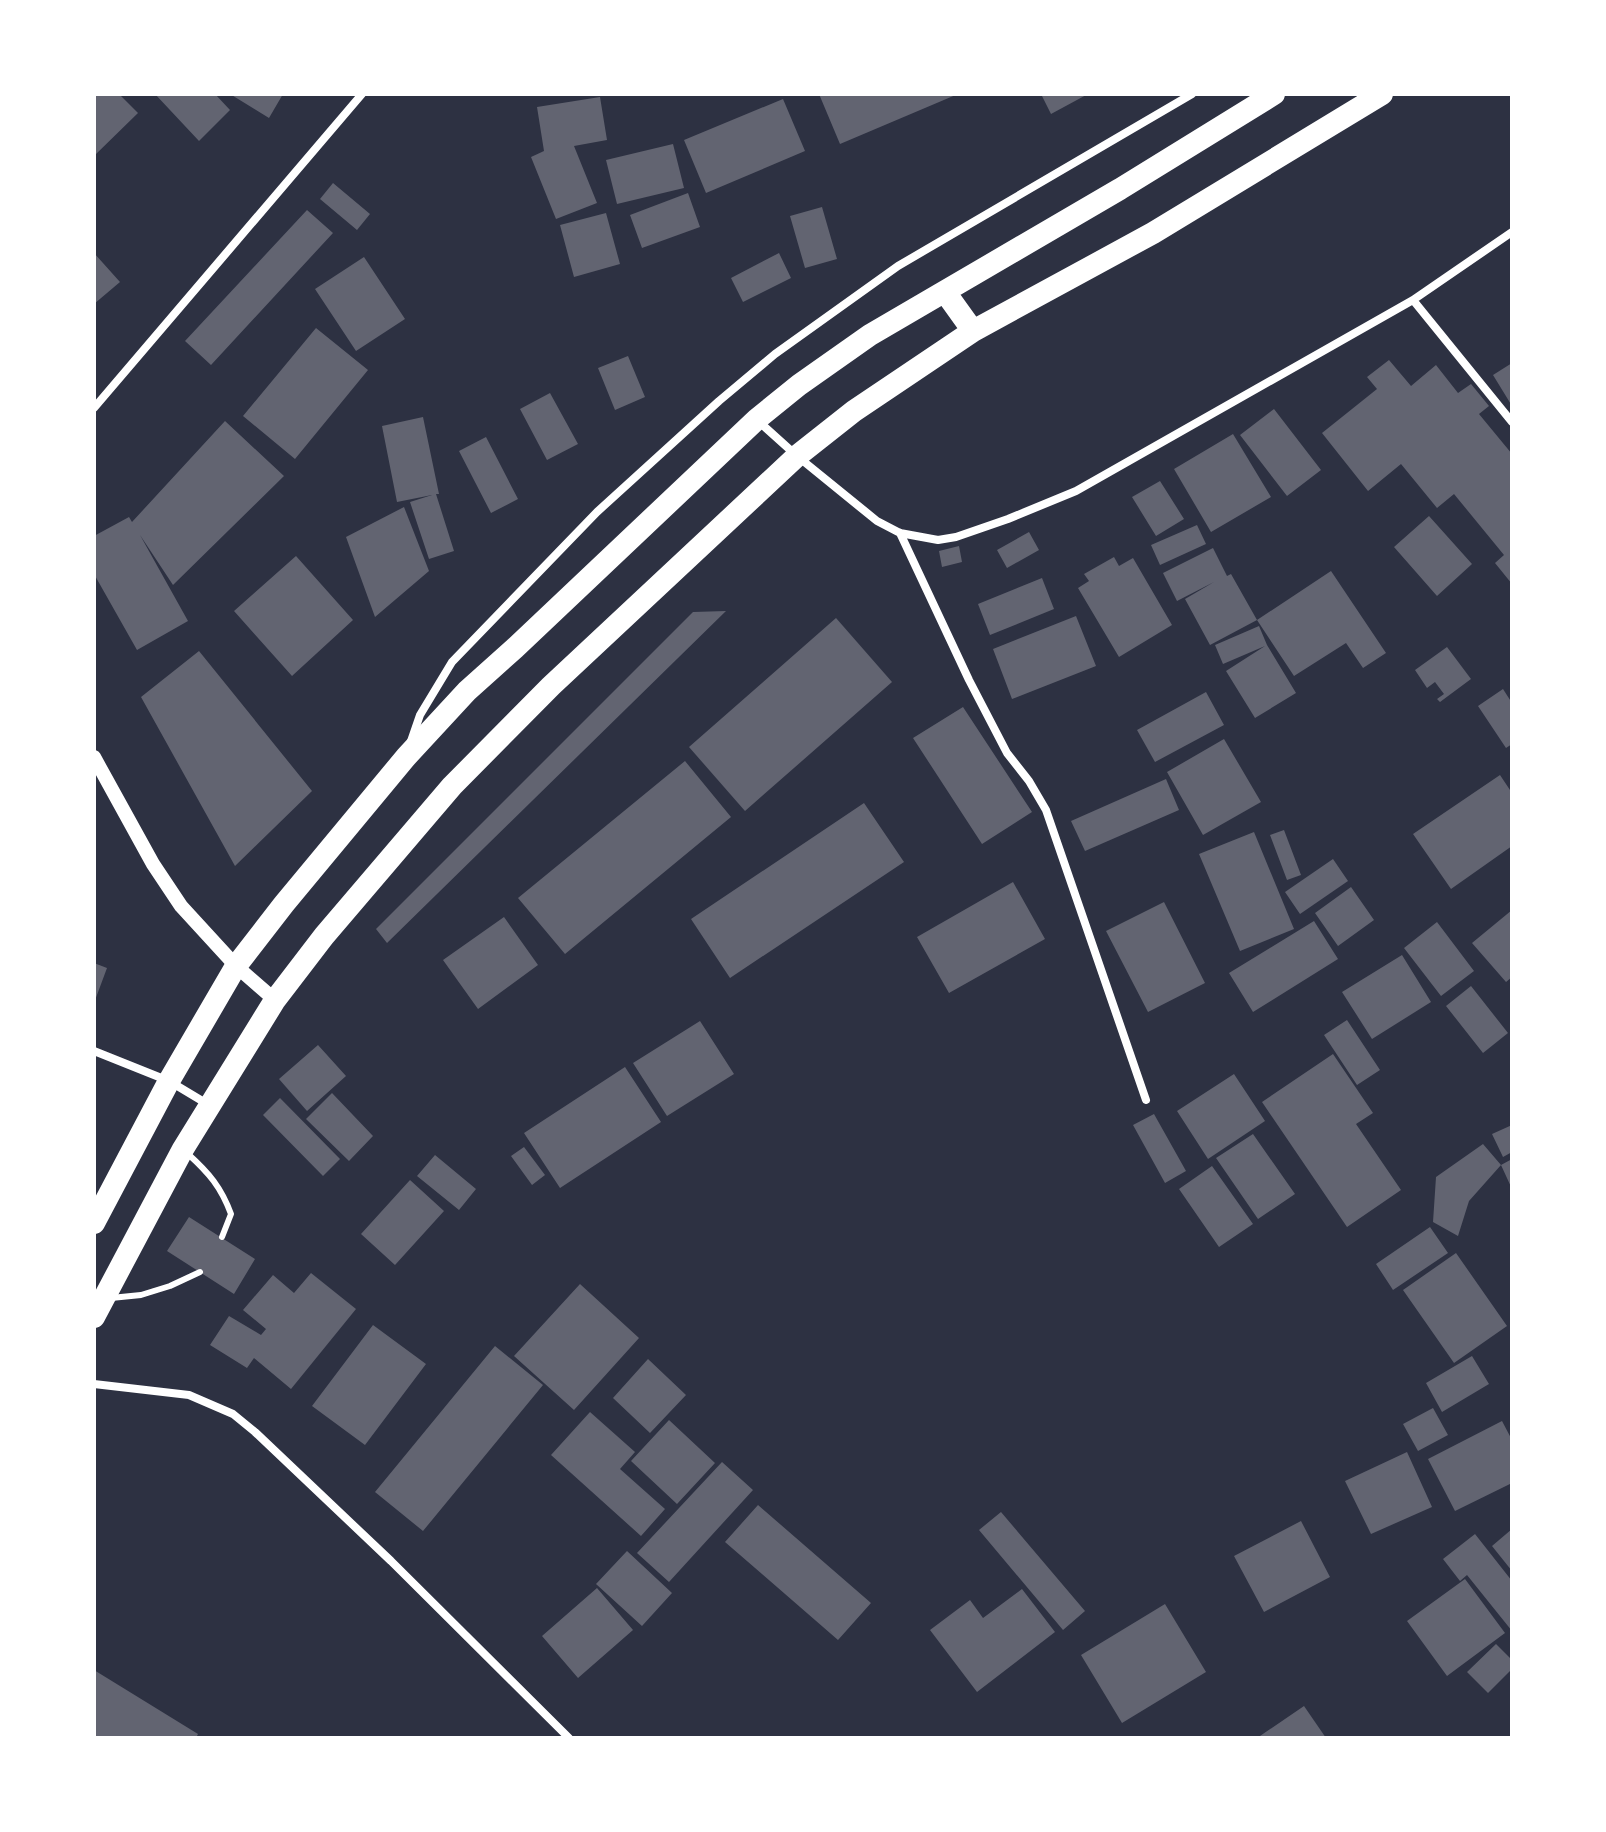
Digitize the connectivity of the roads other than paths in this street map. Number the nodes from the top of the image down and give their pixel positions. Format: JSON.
{"nodes":[{"id":1,"x":362,"y":94,"type":"edge"},
{"id":2,"x":1192,"y":94,"type":"edge"},
{"id":3,"x":1274,"y":94,"type":"edge"},
{"id":4,"x":1382,"y":94,"type":"edge"},
{"id":5,"x":1512,"y":232,"type":"edge"},
{"id":6,"x":945,"y":292,"type":"junction"},
{"id":7,"x":1413,"y":300,"type":"junction"},
{"id":8,"x":973,"y":331,"type":"junction"},
{"id":9,"x":94,"y":408,"type":"edge"},
{"id":10,"x":757,"y":419,"type":"junction"},
{"id":11,"x":1512,"y":422,"type":"edge"},
{"id":12,"x":797,"y":456,"type":"junction"},
{"id":13,"x":900,"y":533,"type":"junction"},
{"id":14,"x":94,"y":757,"type":"edge"},
{"id":15,"x":406,"y":757,"type":"junction"},
{"id":16,"x":236,"y":966,"type":"junction"},
{"id":17,"x":275,"y":1000,"type":"junction"},
{"id":18,"x":94,"y":1051,"type":"edge"},
{"id":19,"x":169,"y":1081,"type":"junction"},
{"id":20,"x":1146,"y":1100,"type":"dead end"},
{"id":21,"x":210,"y":1106,"type":"junction"},
{"id":22,"x":183,"y":1149,"type":"junction"},
{"id":23,"x":94,"y":1223,"type":"edge"},
{"id":24,"x":222,"y":1237,"type":"dead end"},
{"id":25,"x":200,"y":1272,"type":"dead end"},
{"id":26,"x":99,"y":1308,"type":"edge"},
{"id":27,"x":94,"y":1384,"type":"edge"},
{"id":28,"x":569,"y":1738,"type":"edge"}],
"edges":[{"from":1,"to":9,"type":"street"},
{"from":2,"to":15,"type":"street"},
{"from":3,"to":6,"type":"highway"},
{"from":4,"to":8,"type":"highway"},
{"from":5,"to":7,"type":"street"},
{"from":6,"to":8,"type":"highway"},
{"from":6,"to":10,"type":"highway"},
{"from":7,"to":11,"type":"street"},
{"from":7,"to":13,"type":"street"},
{"from":8,"to":12,"type":"highway"},
{"from":10,"to":12,"type":"street"},
{"from":10,"to":15,"type":"highway"},
{"from":12,"to":13,"type":"street"},
{"from":12,"to":17,"type":"highway"},
{"from":13,"to":20,"type":"street"},
{"from":14,"to":16,"type":"street"},
{"from":15,"to":16,"type":"highway"},
{"from":16,"to":17,"type":"street"},
{"from":16,"to":19,"type":"highway"},
{"from":17,"to":21,"type":"highway"},
{"from":18,"to":19,"type":"street"},
{"from":19,"to":21,"type":"street"},
{"from":19,"to":23,"type":"highway"},
{"from":21,"to":22,"type":"highway"},
{"from":22,"to":24,"type":"lane"},
{"from":22,"to":26,"type":"highway"},
{"from":25,"to":26,"type":"lane"},
{"from":27,"to":28,"type":"street"}]}
